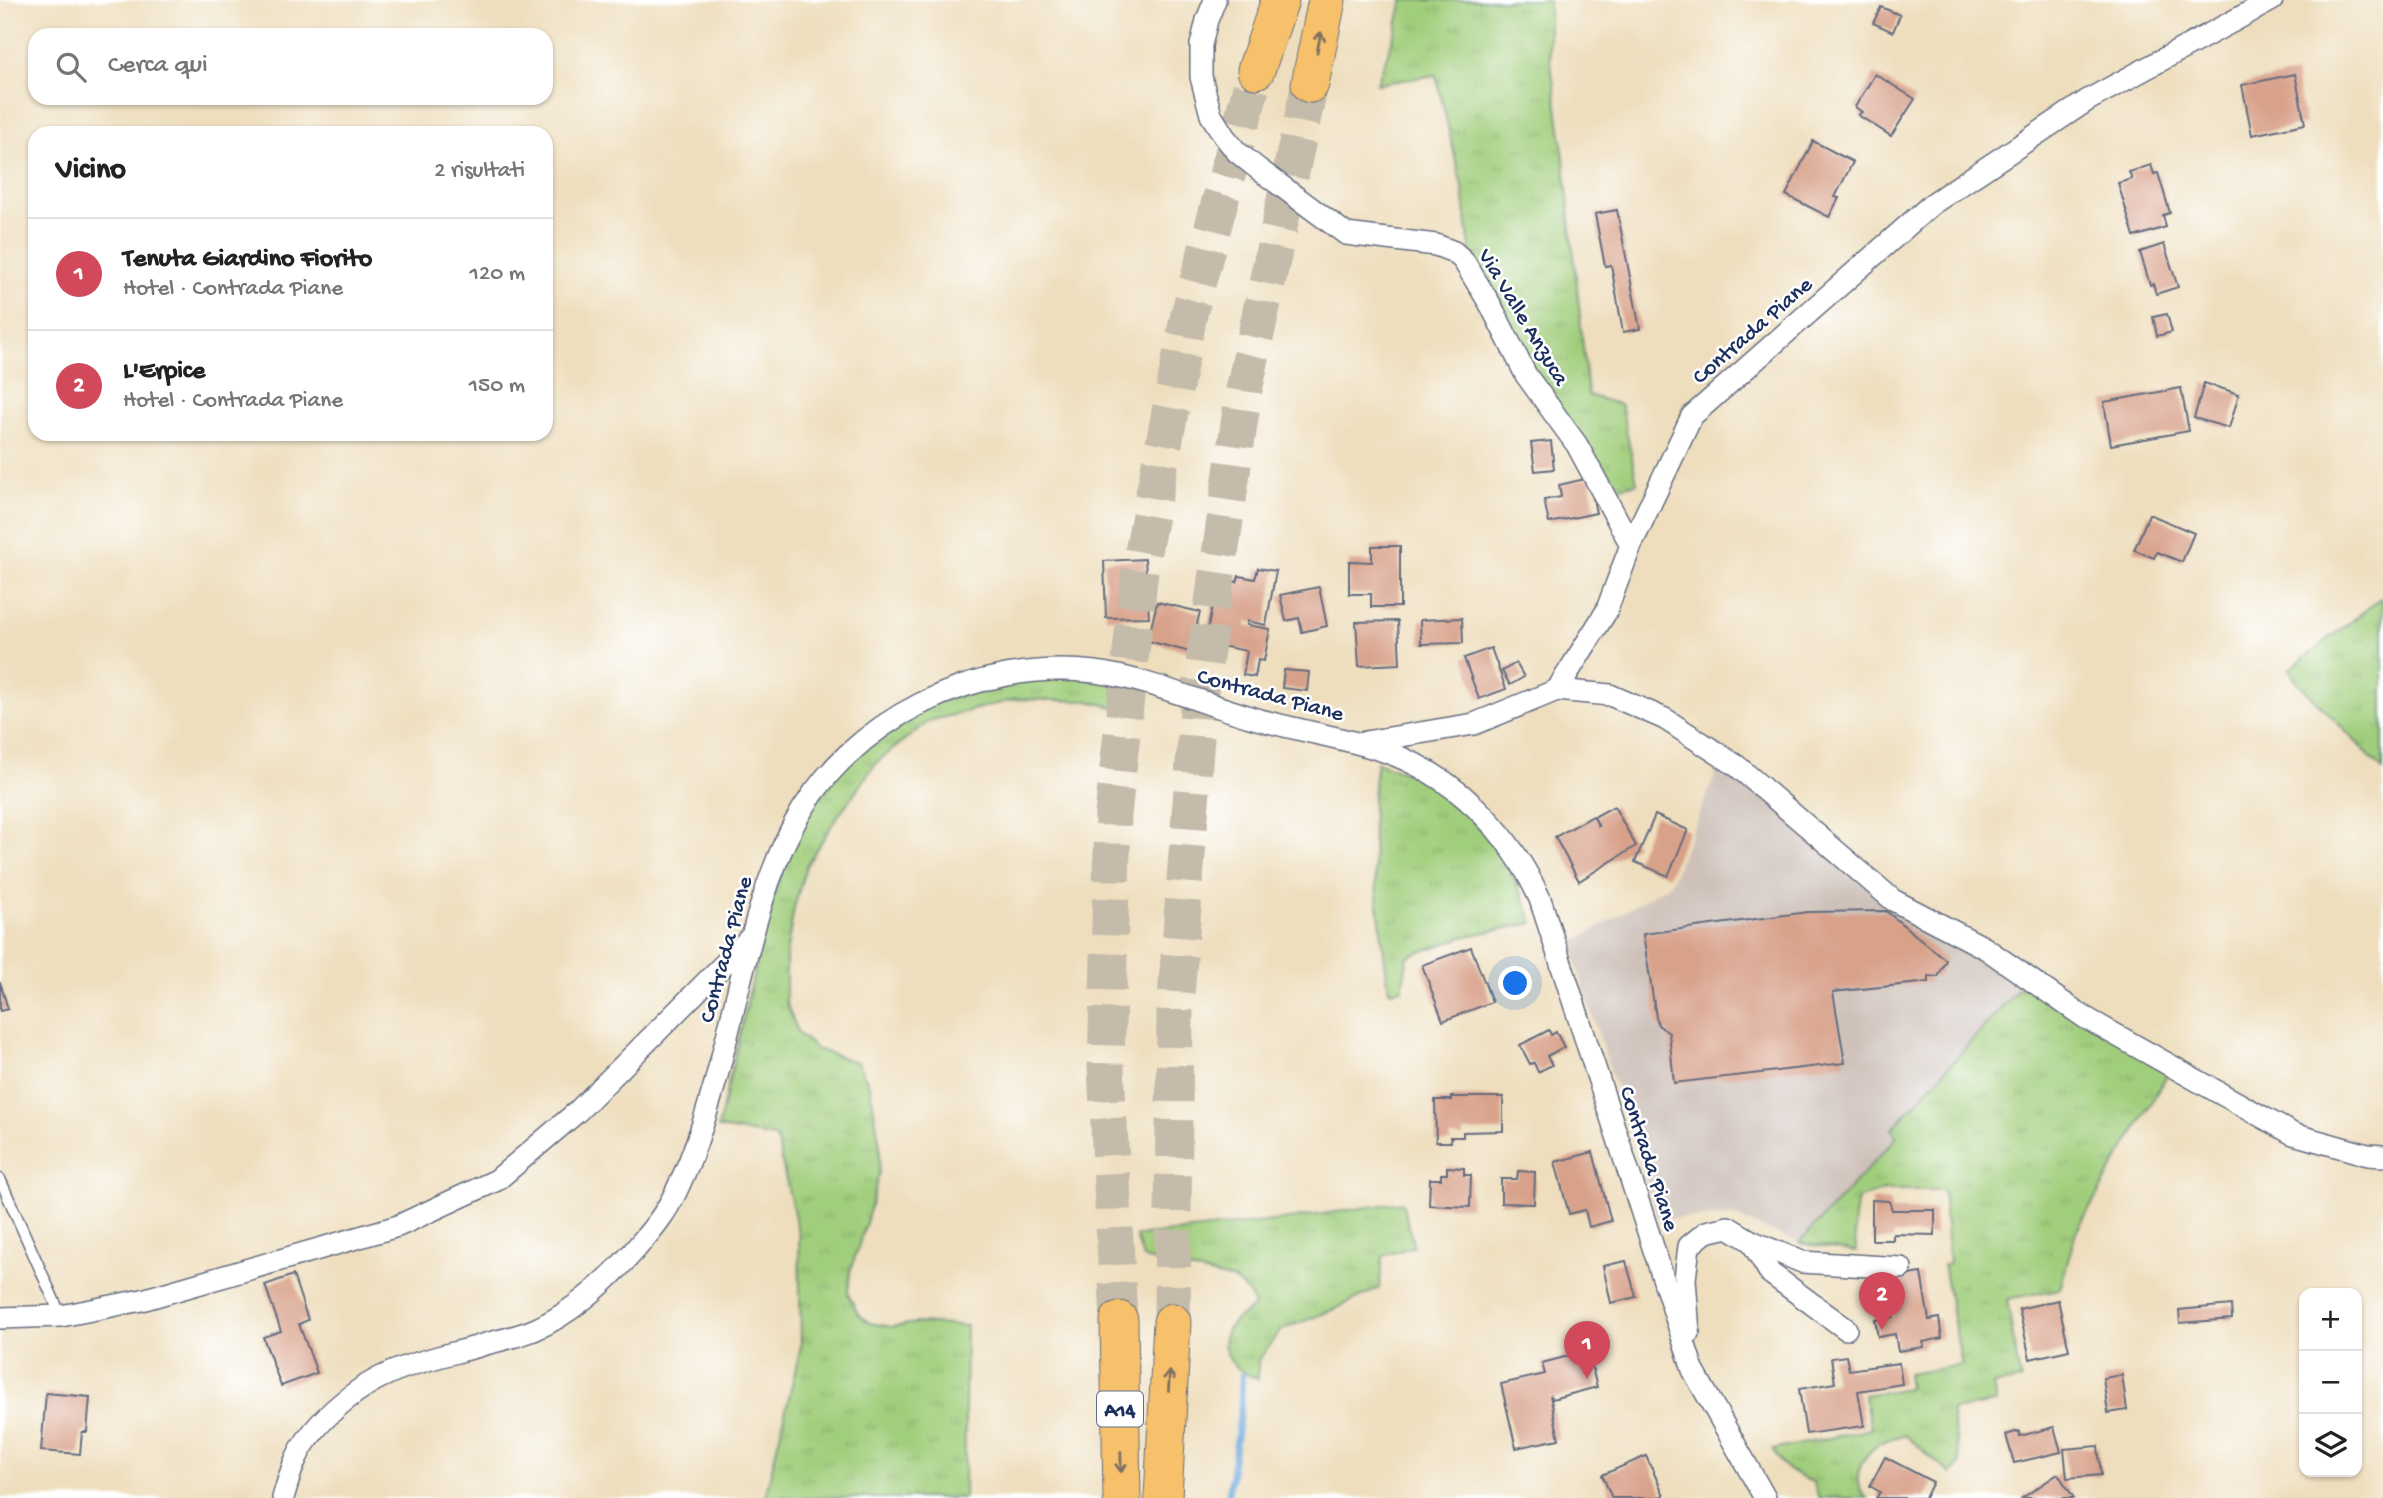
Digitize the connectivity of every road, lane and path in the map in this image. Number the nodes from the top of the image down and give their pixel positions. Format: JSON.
{"nodes":[{"id":1,"x":1215,"y":0,"type":"edge"},
{"id":2,"x":1280,"y":0,"type":"edge"},
{"id":3,"x":1327,"y":0,"type":"edge"},
{"id":4,"x":2272,"y":0,"type":"edge"},
{"id":5,"x":1256,"y":70,"type":"tunnel mouth"},
{"id":6,"x":1310,"y":84,"type":"tunnel mouth"},
{"id":7,"x":1631,"y":545,"type":"junction"},
{"id":8,"x":1556,"y":690,"type":"junction"},
{"id":9,"x":1358,"y":743,"type":"junction"},
{"id":10,"x":752,"y":936,"type":"junction"},
{"id":11,"x":2383,"y":1156,"type":"edge"},
{"id":12,"x":0,"y":1180,"type":"edge"},
{"id":13,"x":1751,"y":1241,"type":"junction"},
{"id":14,"x":1901,"y":1268,"type":"dead end"},
{"id":15,"x":61,"y":1316,"type":"junction"},
{"id":16,"x":0,"y":1318,"type":"edge"},
{"id":17,"x":1119,"y":1320,"type":"tunnel mouth"},
{"id":18,"x":1172,"y":1322,"type":"tunnel mouth"},
{"id":19,"x":1846,"y":1329,"type":"dead end"},
{"id":20,"x":1693,"y":1370,"type":"junction"},
{"id":21,"x":283,"y":1498,"type":"edge"},
{"id":22,"x":1122,"y":1498,"type":"edge"},
{"id":23,"x":1163,"y":1498,"type":"edge"},
{"id":24,"x":1765,"y":1498,"type":"edge"}],
"edges":[{"from":1,"to":7,"type":"street","name":"Via Valle Anzuca"},
{"from":2,"to":5,"type":"highway"},
{"from":6,"to":3,"type":"highway","one_way":true},
{"from":4,"to":7,"type":"street","name":"Contrada Piane"},
{"from":7,"to":8,"type":"street","name":"Contrada Piane"},
{"from":8,"to":9,"type":"street","name":"Contrada Piane"},
{"from":8,"to":11,"type":"street"},
{"from":9,"to":10,"type":"street","name":"Contrada Piane"},
{"from":9,"to":20,"type":"street","name":"Contrada Piane"},
{"from":10,"to":15,"type":"street"},
{"from":10,"to":21,"type":"street","name":"Contrada Piane"},
{"from":12,"to":15,"type":"lane"},
{"from":13,"to":14,"type":"street"},
{"from":13,"to":19,"type":"street"},
{"from":13,"to":20,"type":"street"},
{"from":15,"to":16,"type":"street"},
{"from":17,"to":22,"type":"highway","number":"A14","one_way":true},
{"from":23,"to":18,"type":"highway","number":"A14","one_way":true},
{"from":20,"to":24,"type":"street","name":"Contrada Piane"}]}
